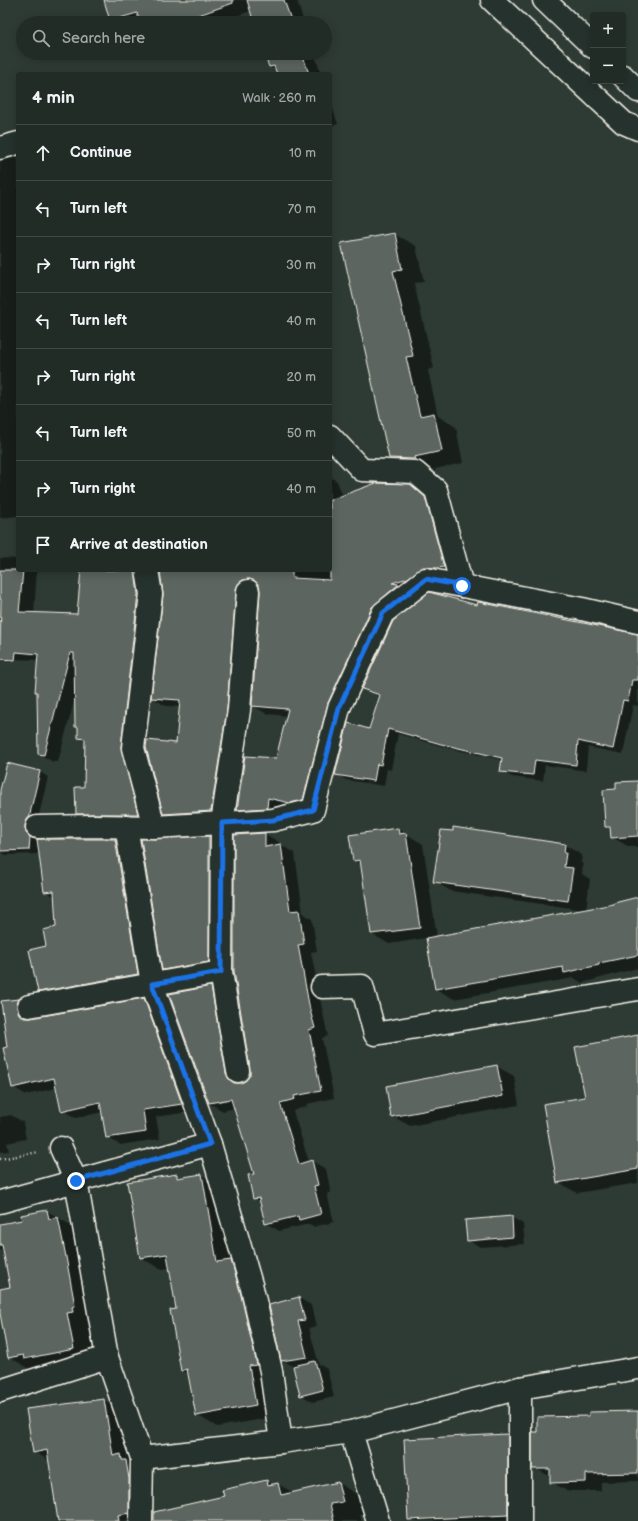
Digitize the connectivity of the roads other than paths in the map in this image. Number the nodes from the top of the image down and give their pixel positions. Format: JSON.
{"nodes":[{"id":1,"x":492,"y":0,"type":"edge"},
{"id":2,"x":544,"y":0,"type":"edge"},
{"id":3,"x":590,"y":44,"type":"edge"},
{"id":4,"x":626,"y":79,"type":"edge"},
{"id":5,"x":638,"y":91,"type":"edge"},
{"id":6,"x":638,"y":129,"type":"edge"},
{"id":7,"x":16,"y":144,"type":"edge"},
{"id":8,"x":0,"y":148,"type":"edge"},
{"id":9,"x":332,"y":438,"type":"edge"},
{"id":10,"x":147,"y":572,"type":"edge"},
{"id":11,"x":462,"y":586,"type":"junction"},
{"id":12,"x":248,"y":590,"type":"dead end"},
{"id":13,"x":638,"y":622,"type":"edge"},
{"id":14,"x":222,"y":823,"type":"junction"},
{"id":15,"x":37,"y":826,"type":"dead end"},
{"id":16,"x":126,"y":826,"type":"junction"},
{"id":17,"x":154,"y":827,"type":"junction"},
{"id":18,"x":221,"y":972,"type":"junction"},
{"id":19,"x":152,"y":984,"type":"junction"},
{"id":20,"x":322,"y":987,"type":"dead end"},
{"id":21,"x":638,"y":989,"type":"edge"},
{"id":22,"x":30,"y":1006,"type":"dead end"},
{"id":23,"x":238,"y":1071,"type":"dead end"},
{"id":24,"x":210,"y":1144,"type":"junction"},
{"id":25,"x":61,"y":1148,"type":"road end"},
{"id":26,"x":76,"y":1181,"type":"junction"},
{"id":27,"x":0,"y":1202,"type":"edge"},
{"id":28,"x":107,"y":1357,"type":"junction"},
{"id":29,"x":638,"y":1368,"type":"edge"},
{"id":30,"x":520,"y":1388,"type":"junction"},
{"id":31,"x":0,"y":1391,"type":"edge"},
{"id":32,"x":351,"y":1432,"type":"junction"},
{"id":33,"x":281,"y":1442,"type":"junction"},
{"id":34,"x":142,"y":1458,"type":"junction"},
{"id":35,"x":141,"y":1521,"type":"edge"},
{"id":36,"x":378,"y":1521,"type":"edge"},
{"id":37,"x":520,"y":1521,"type":"edge"}],
"edges":[{"from":1,"to":6,"type":"street"},
{"from":2,"to":3,"type":"street"},
{"from":4,"to":5,"type":"street"},
{"from":7,"to":8,"type":"street"},
{"from":9,"to":11,"type":"street"},
{"from":10,"to":17,"type":"street"},
{"from":11,"to":13,"type":"street"},
{"from":11,"to":14,"type":"street"},
{"from":12,"to":14,"type":"street"},
{"from":14,"to":17,"type":"street"},
{"from":14,"to":18,"type":"street"},
{"from":15,"to":16,"type":"street"},
{"from":16,"to":17,"type":"street"},
{"from":16,"to":19,"type":"street"},
{"from":18,"to":19,"type":"street"},
{"from":18,"to":23,"type":"street"},
{"from":19,"to":22,"type":"street"},
{"from":19,"to":24,"type":"street"},
{"from":20,"to":21,"type":"street"},
{"from":24,"to":26,"type":"street"},
{"from":24,"to":33,"type":"street"},
{"from":25,"to":26,"type":"street"},
{"from":26,"to":27,"type":"street"},
{"from":26,"to":28,"type":"street"},
{"from":28,"to":31,"type":"street"},
{"from":28,"to":34,"type":"street"},
{"from":29,"to":30,"type":"street"},
{"from":30,"to":32,"type":"street"},
{"from":30,"to":37,"type":"street"},
{"from":32,"to":33,"type":"street"},
{"from":32,"to":36,"type":"street"},
{"from":33,"to":34,"type":"street"},
{"from":34,"to":35,"type":"street"}]}
